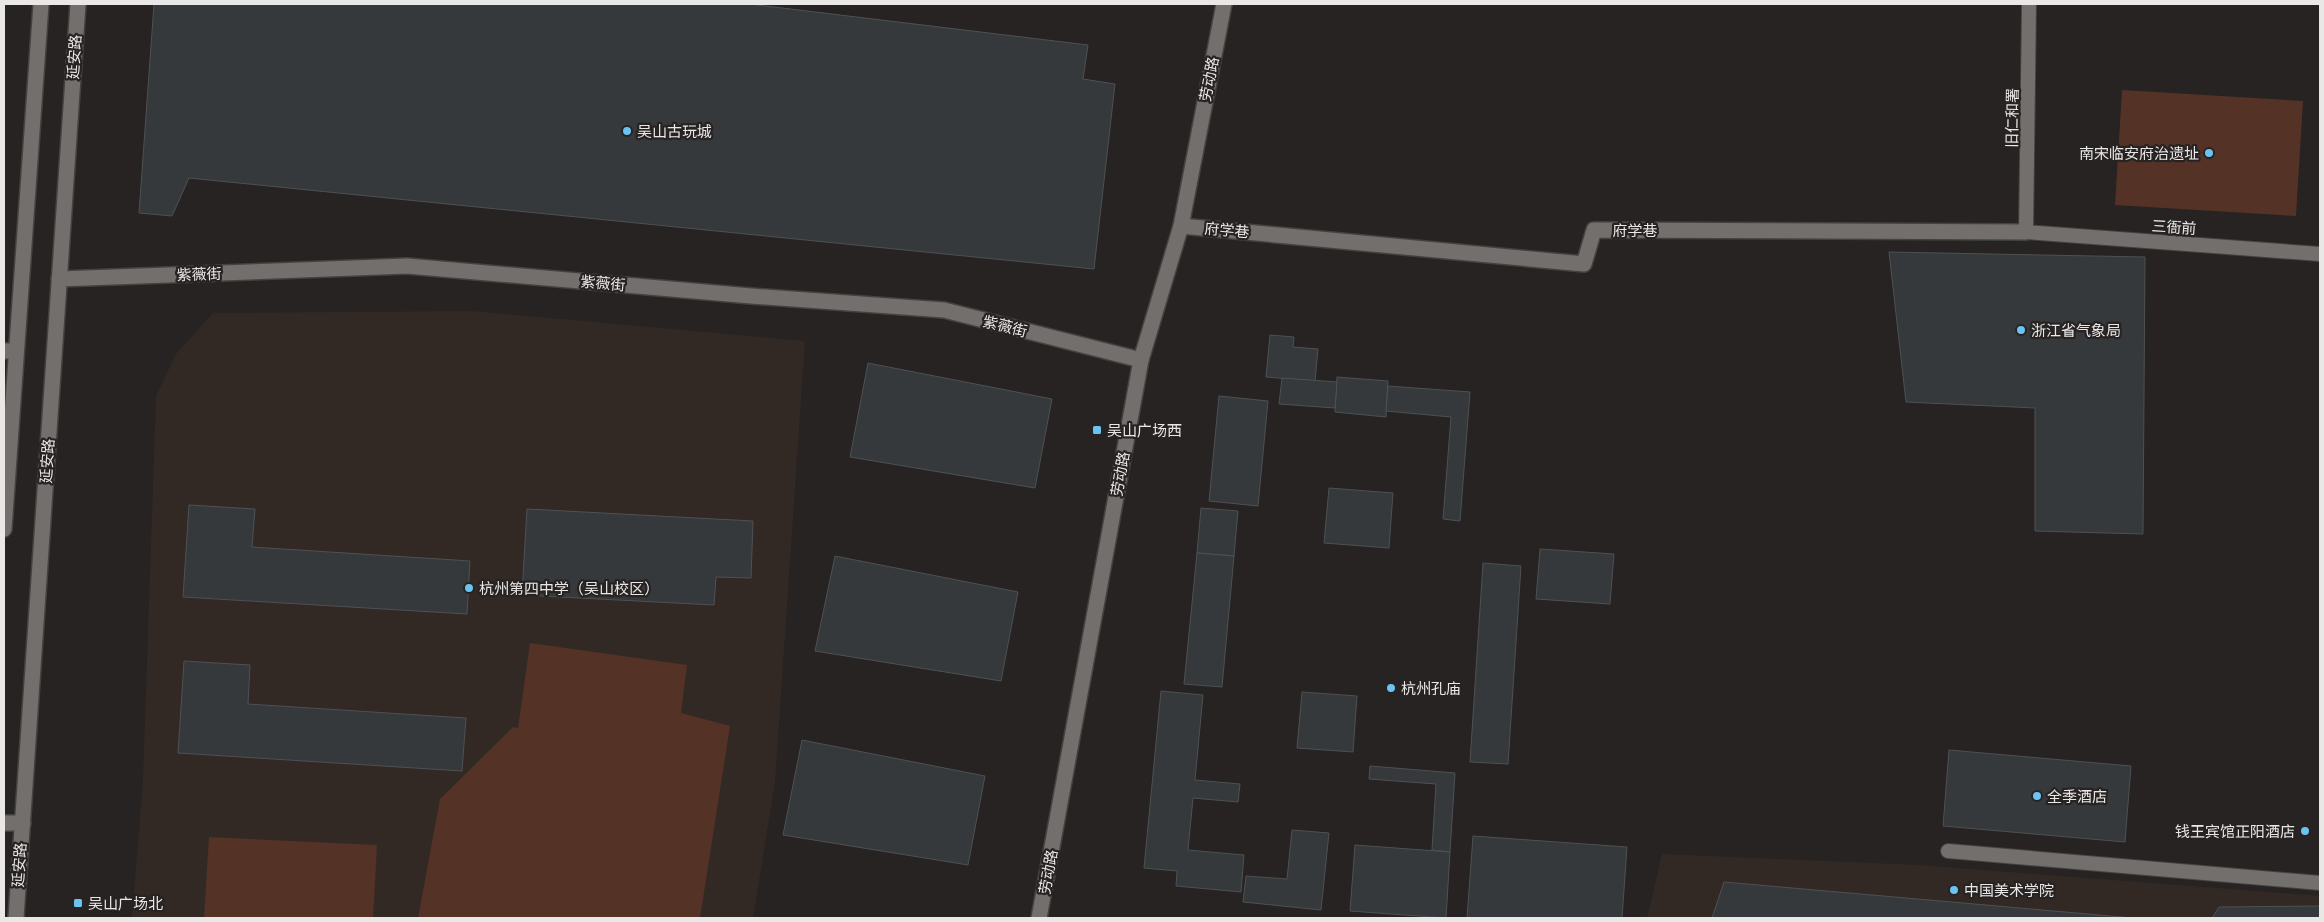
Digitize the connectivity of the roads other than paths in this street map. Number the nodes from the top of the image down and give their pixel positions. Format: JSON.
{"nodes":[{"id":1,"x":41,"y":4,"type":"edge"},
{"id":2,"x":78,"y":4,"type":"edge"},
{"id":3,"x":1224,"y":4,"type":"edge"},
{"id":4,"x":2029,"y":4,"type":"edge"},
{"id":5,"x":1181,"y":226,"type":"junction"},
{"id":6,"x":2026,"y":232,"type":"junction"},
{"id":7,"x":2320,"y":254,"type":"edge"},
{"id":8,"x":59,"y":279,"type":"junction"},
{"id":9,"x":10,"y":351,"type":"edge"},
{"id":10,"x":1141,"y":360,"type":"junction"},
{"id":11,"x":4,"y":529,"type":"edge"},
{"id":12,"x":4,"y":823,"type":"edge"},
{"id":13,"x":22,"y":823,"type":"junction"},
{"id":14,"x":1948,"y":850,"type":"dead end"},
{"id":15,"x":2320,"y":883,"type":"edge"},
{"id":16,"x":16,"y":918,"type":"edge"},
{"id":17,"x":1039,"y":918,"type":"edge"}],
"edges":[{"from":1,"to":9,"type":"street"},
{"from":2,"to":8,"type":"street","name":"延安路"},
{"from":3,"to":5,"type":"street","name":"劳动路"},
{"from":4,"to":6,"type":"lane","name":"旧仁和署"},
{"from":5,"to":6,"type":"street","name":"府学巷"},
{"from":5,"to":10,"type":"street","name":"劳动路"},
{"from":6,"to":7,"type":"lane","name":"三衙前"},
{"from":8,"to":10,"type":"street","name":"紫薇街"},
{"from":8,"to":13,"type":"street","name":"延安路"},
{"from":9,"to":11,"type":"street"},
{"from":10,"to":17,"type":"street","name":"劳动路"},
{"from":12,"to":13,"type":"street"},
{"from":13,"to":16,"type":"street","name":"延安路"},
{"from":14,"to":15,"type":"lane"}]}
